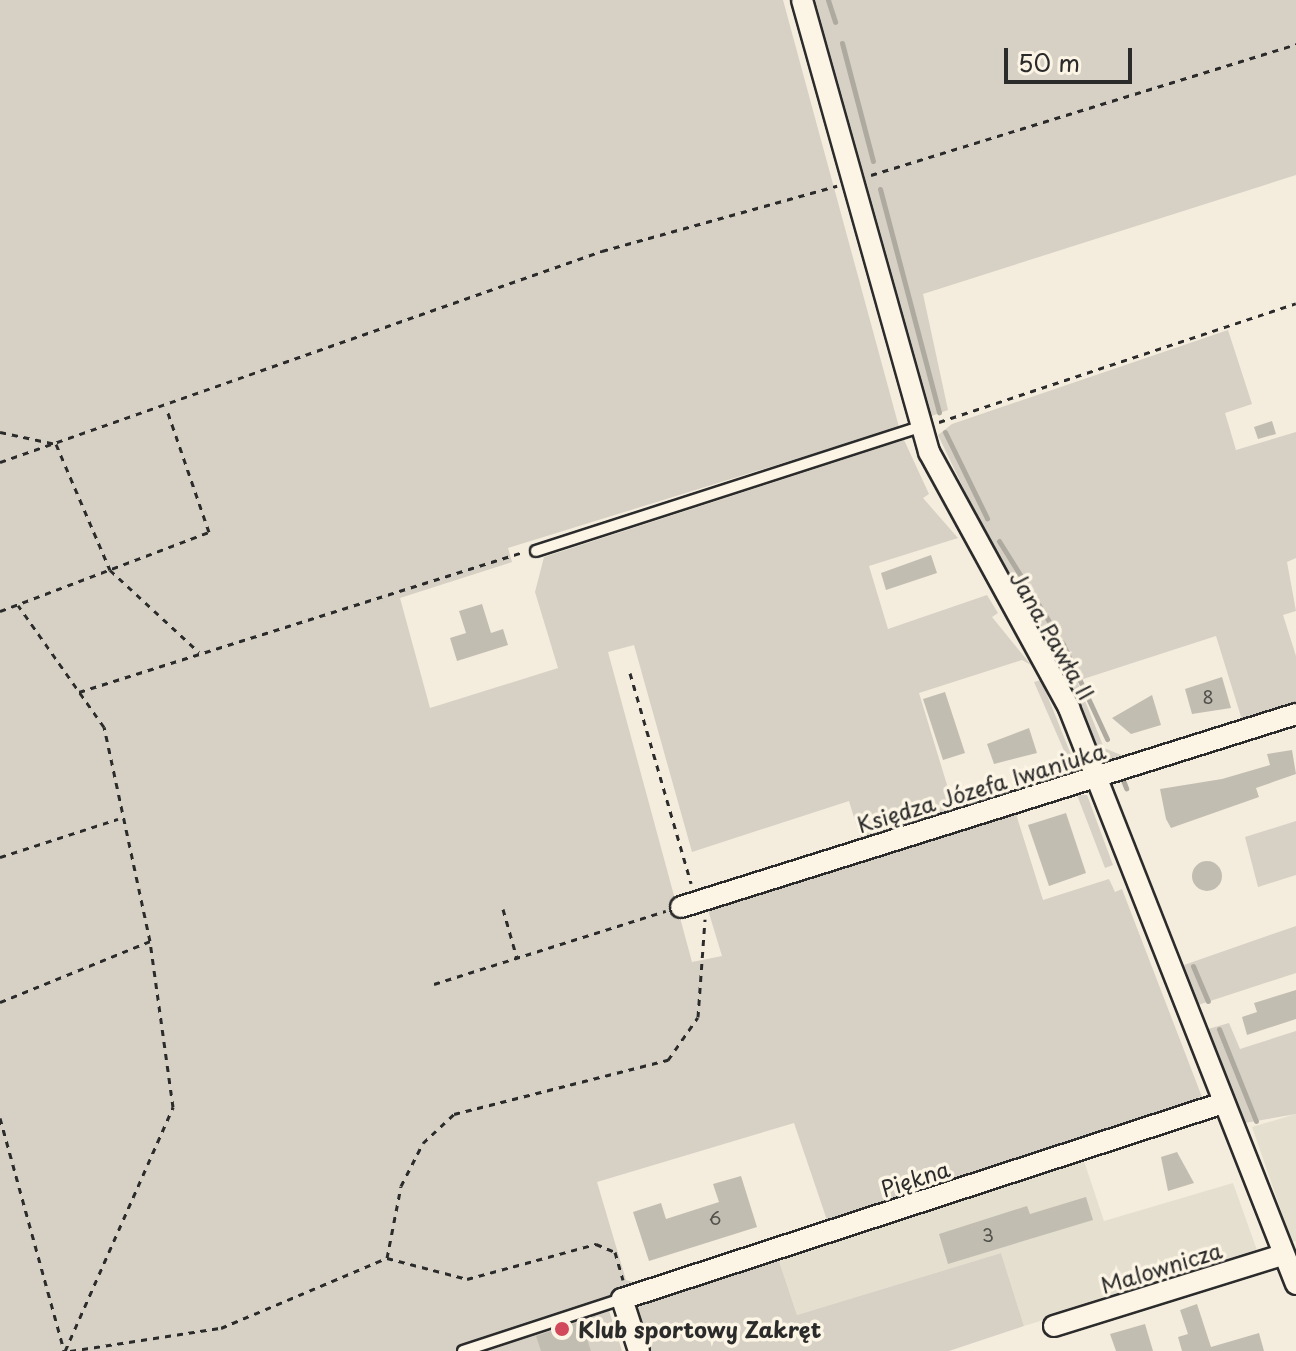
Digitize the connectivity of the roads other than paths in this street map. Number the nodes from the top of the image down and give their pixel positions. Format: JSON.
{"nodes":[{"id":1,"x":802,"y":0,"type":"edge"},
{"id":2,"x":920,"y":427,"type":"junction"},
{"id":3,"x":536,"y":551,"type":"road end"},
{"id":4,"x":1296,"y":714,"type":"edge"},
{"id":5,"x":1096,"y":776,"type":"junction"},
{"id":6,"x":694,"y":903,"type":"road end"},
{"id":7,"x":1223,"y":1103,"type":"junction"},
{"id":8,"x":1282,"y":1255,"type":"junction"},
{"id":9,"x":1296,"y":1284,"type":"edge"},
{"id":10,"x":622,"y":1299,"type":"junction"},
{"id":11,"x":1054,"y":1326,"type":"dead end"},
{"id":12,"x":463,"y":1351,"type":"edge"},
{"id":13,"x":639,"y":1351,"type":"edge"}],
"edges":[{"from":1,"to":2,"type":"street","name":"Jana Pawła II"},
{"from":2,"to":3,"type":"lane"},
{"from":2,"to":5,"type":"street","name":"Jana Pawła II"},
{"from":4,"to":5,"type":"street","name":"Księdza Józefa Iwaniuka"},
{"from":5,"to":6,"type":"street","name":"Księdza Józefa Iwaniuka"},
{"from":5,"to":7,"type":"street","name":"Jana Pawła II"},
{"from":7,"to":8,"type":"street","name":"Jana Pawła II"},
{"from":7,"to":10,"type":"street","name":"Piękna"},
{"from":8,"to":9,"type":"street","name":"Jana Pawła II"},
{"from":8,"to":11,"type":"street","name":"Malownicza"},
{"from":10,"to":12,"type":"lane"},
{"from":10,"to":13,"type":"street"}]}
